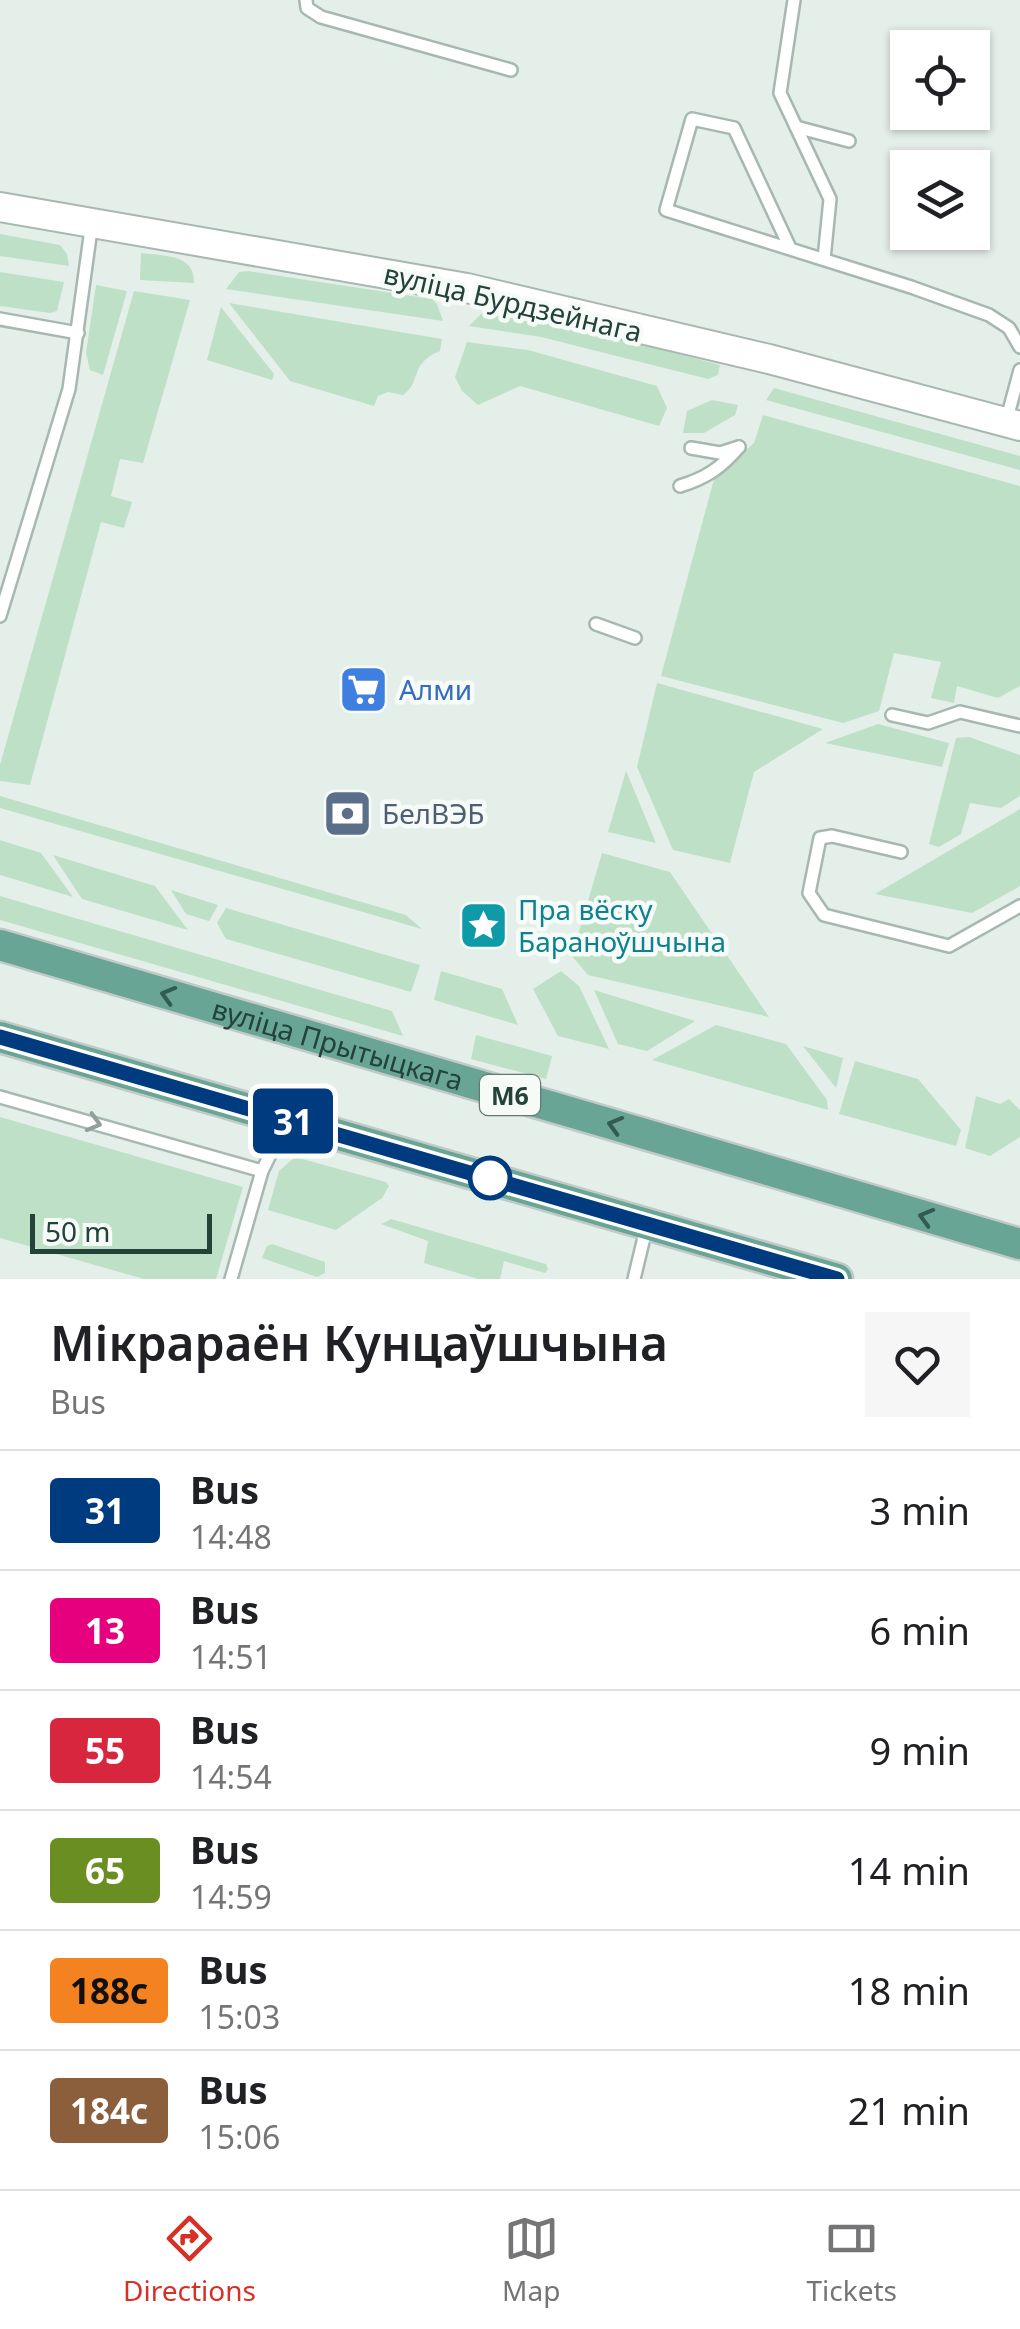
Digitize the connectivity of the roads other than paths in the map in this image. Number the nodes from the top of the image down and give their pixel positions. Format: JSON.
{"nodes":[{"id":1,"x":306,"y":0,"type":"edge"},
{"id":2,"x":794,"y":0,"type":"edge"},
{"id":3,"x":512,"y":70,"type":"dead end"},
{"id":4,"x":796,"y":127,"type":"junction"},
{"id":5,"x":849,"y":141,"type":"dead end"},
{"id":6,"x":0,"y":207,"type":"edge"},
{"id":7,"x":92,"y":221,"type":"junction"},
{"id":8,"x":790,"y":248,"type":"junction"},
{"id":9,"x":824,"y":259,"type":"junction"},
{"id":10,"x":0,"y":319,"type":"edge"},
{"id":11,"x":78,"y":332,"type":"junction"},
{"id":12,"x":1020,"y":348,"type":"edge"},
{"id":13,"x":1020,"y":370,"type":"edge"},
{"id":14,"x":1013,"y":424,"type":"edge"},
{"id":15,"x":691,"y":448,"type":"dead end"},
{"id":16,"x":680,"y":486,"type":"dead end"},
{"id":17,"x":0,"y":616,"type":"edge"},
{"id":18,"x":596,"y":624,"type":"dead end"},
{"id":19,"x":635,"y":638,"type":"dead end"},
{"id":20,"x":892,"y":714,"type":"dead end"},
{"id":21,"x":1020,"y":726,"type":"edge"},
{"id":22,"x":901,"y":852,"type":"dead end"},
{"id":23,"x":1020,"y":906,"type":"edge"},
{"id":24,"x":0,"y":945,"type":"edge"},
{"id":25,"x":0,"y":1037,"type":"edge"},
{"id":26,"x":0,"y":1096,"type":"edge"},
{"id":27,"x":302,"y":1124,"type":"junction"},
{"id":28,"x":262,"y":1171,"type":"junction"},
{"id":29,"x":647,"y":1224,"type":"junction"},
{"id":30,"x":1020,"y":1244,"type":"edge"},
{"id":31,"x":231,"y":1279,"type":"edge"},
{"id":32,"x":634,"y":1279,"type":"edge"},
{"id":33,"x":837,"y":1279,"type":"edge"}],
"edges":[{"from":1,"to":3,"type":"lane"},
{"from":2,"to":4,"type":"lane"},
{"from":4,"to":5,"type":"lane"},
{"from":4,"to":9,"type":"lane"},
{"from":6,"to":7,"type":"street","name":"вуліца Бурдзейнага"},
{"from":7,"to":11,"type":"lane"},
{"from":7,"to":14,"type":"street","name":"вуліца Бурдзейнага"},
{"from":8,"to":8,"type":"lane"},
{"from":8,"to":9,"type":"lane"},
{"from":9,"to":12,"type":"lane"},
{"from":10,"to":11,"type":"lane"},
{"from":11,"to":17,"type":"lane"},
{"from":13,"to":14,"type":"lane"},
{"from":15,"to":16,"type":"lane"},
{"from":18,"to":19,"type":"lane"},
{"from":20,"to":21,"type":"lane"},
{"from":22,"to":23,"type":"lane"},
{"from":30,"to":24,"type":"main road","name":"вуліца Прытыцкага","number":"М6","one_way":true},
{"from":25,"to":27,"type":"main road"},
{"from":26,"to":28,"type":"lane","one_way":true},
{"from":27,"to":28,"type":"lane"},
{"from":27,"to":29,"type":"main road"},
{"from":28,"to":31,"type":"lane"},
{"from":29,"to":32,"type":"lane"},
{"from":29,"to":33,"type":"main road"}]}
